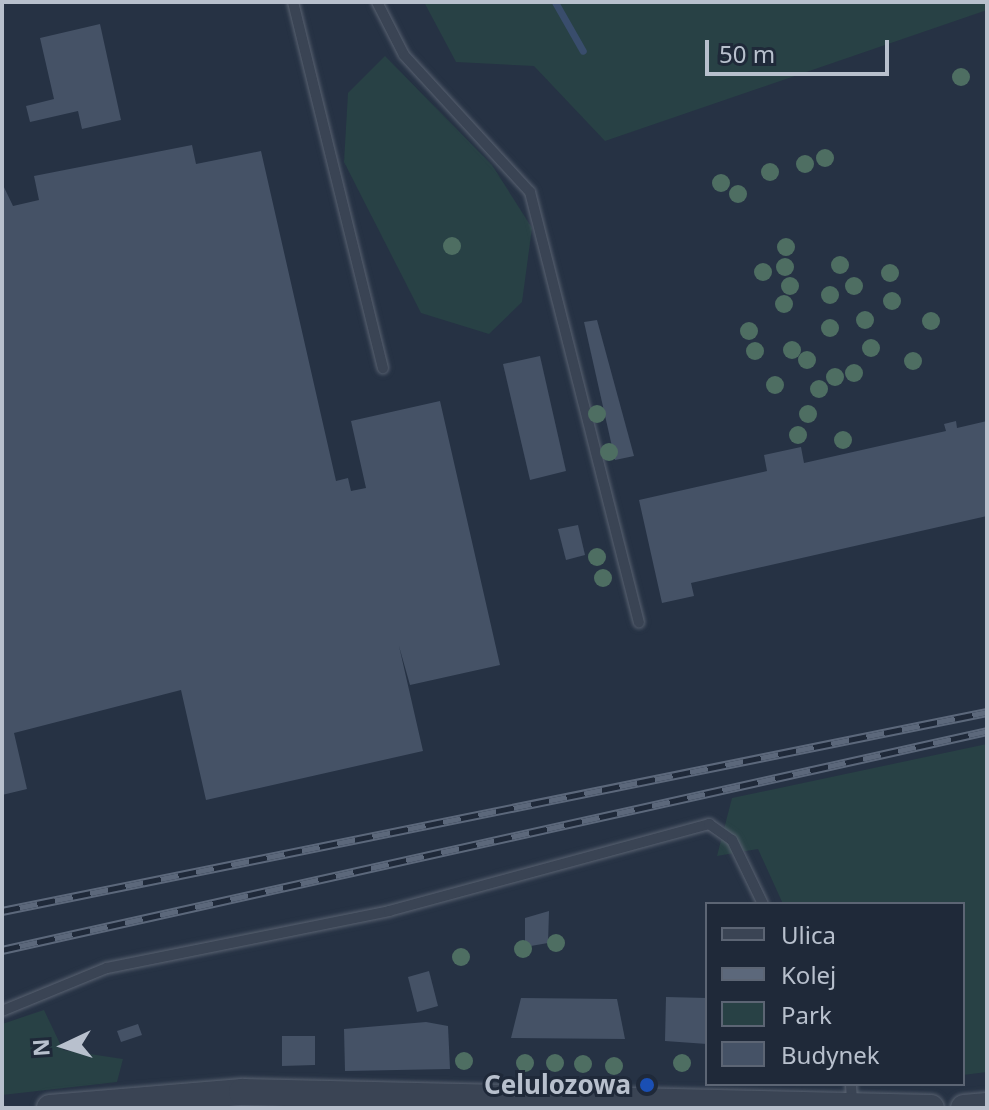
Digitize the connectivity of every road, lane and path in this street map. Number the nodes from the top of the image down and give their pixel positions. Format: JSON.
{"nodes":[{"id":1,"x":293,"y":2,"type":"edge"},
{"id":2,"x":377,"y":2,"type":"edge"},
{"id":3,"x":383,"y":368,"type":"dead end"},
{"id":4,"x":639,"y":622,"type":"dead end"},
{"id":5,"x":762,"y":902,"type":"edge"},
{"id":6,"x":2,"y":1011,"type":"edge"},
{"id":7,"x":851,"y":1094,"type":"edge"},
{"id":8,"x":655,"y":1105,"type":"edge"},
{"id":9,"x":987,"y":1106,"type":"edge"},
{"id":10,"x":50,"y":1108,"type":"edge"},
{"id":11,"x":931,"y":1108,"type":"edge"},
{"id":12,"x":964,"y":1108,"type":"edge"}],
"edges":[{"from":1,"to":3,"type":"lane"},
{"from":2,"to":4,"type":"lane"},
{"from":5,"to":6,"type":"lane"},
{"from":7,"to":8,"type":"street"},
{"from":7,"to":11,"type":"street"},
{"from":8,"to":10,"type":"street"},
{"from":9,"to":12,"type":"street"}]}
